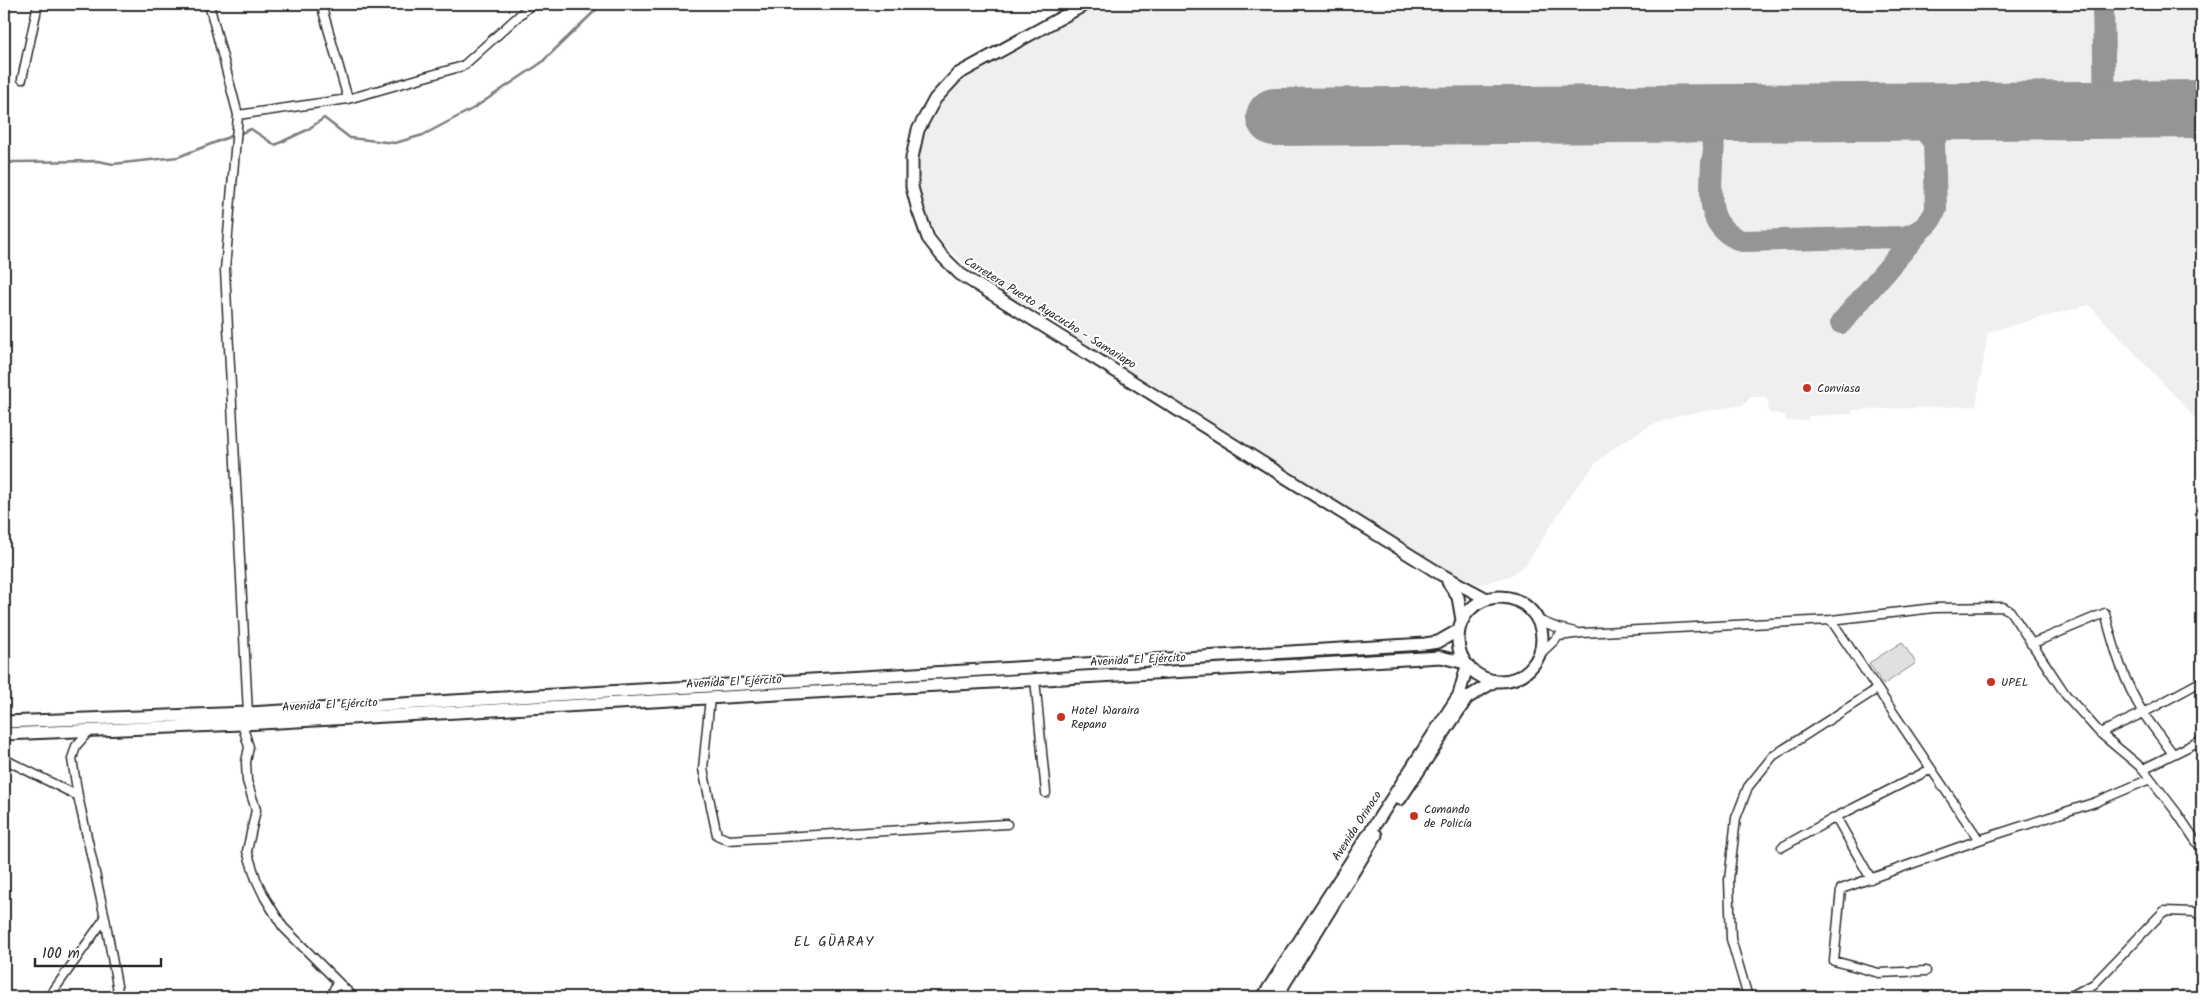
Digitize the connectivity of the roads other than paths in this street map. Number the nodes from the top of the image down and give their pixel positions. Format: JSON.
{"nodes":[{"id":1,"x":38,"y":4,"type":"edge"},
{"id":2,"x":209,"y":4,"type":"edge"},
{"id":3,"x":321,"y":4,"type":"edge"},
{"id":4,"x":532,"y":4,"type":"edge"},
{"id":5,"x":1086,"y":4,"type":"edge"},
{"id":6,"x":22,"y":79,"type":"dead end"},
{"id":7,"x":348,"y":100,"type":"junction"},
{"id":8,"x":238,"y":115,"type":"junction"},
{"id":9,"x":1442,"y":575,"type":"junction"},
{"id":10,"x":1487,"y":599,"type":"junction"},
{"id":11,"x":1538,"y":620,"type":"junction"},
{"id":12,"x":1831,"y":620,"type":"junction"},
{"id":13,"x":1461,"y":625,"type":"junction"},
{"id":14,"x":1582,"y":633,"type":"junction"},
{"id":15,"x":2031,"y":644,"type":"junction"},
{"id":16,"x":1541,"y":653,"type":"junction"},
{"id":17,"x":1466,"y":664,"type":"junction"},
{"id":18,"x":1035,"y":679,"type":"junction"},
{"id":19,"x":2202,"y":681,"type":"edge"},
{"id":20,"x":1493,"y":682,"type":"junction"},
{"id":21,"x":1877,"y":689,"type":"junction"},
{"id":22,"x":710,"y":697,"type":"junction"},
{"id":23,"x":248,"y":713,"type":"junction"},
{"id":24,"x":2143,"y":713,"type":"junction"},
{"id":25,"x":4,"y":722,"type":"edge"},
{"id":26,"x":242,"y":724,"type":"junction"},
{"id":27,"x":89,"y":730,"type":"junction"},
{"id":28,"x":4,"y":734,"type":"edge"},
{"id":29,"x":2100,"y":734,"type":"junction"},
{"id":30,"x":2202,"y":740,"type":"edge"},
{"id":31,"x":2174,"y":754,"type":"junction"},
{"id":32,"x":4,"y":759,"type":"edge"},
{"id":33,"x":1931,"y":769,"type":"junction"},
{"id":34,"x":2143,"y":769,"type":"junction"},
{"id":35,"x":2150,"y":779,"type":"junction"},
{"id":36,"x":1046,"y":793,"type":"dead end"},
{"id":37,"x":78,"y":796,"type":"junction"},
{"id":38,"x":1836,"y":817,"type":"junction"},
{"id":39,"x":1007,"y":824,"type":"dead end"},
{"id":40,"x":1979,"y":840,"type":"junction"},
{"id":41,"x":1782,"y":847,"type":"dead end"},
{"id":42,"x":2202,"y":850,"type":"edge"},
{"id":43,"x":1871,"y":879,"type":"junction"},
{"id":44,"x":2202,"y":917,"type":"edge"},
{"id":45,"x":105,"y":918,"type":"junction"},
{"id":46,"x":1926,"y":971,"type":"dead end"},
{"id":47,"x":338,"y":982,"type":"junction"},
{"id":48,"x":49,"y":997,"type":"edge"},
{"id":49,"x":119,"y":997,"type":"edge"},
{"id":50,"x":331,"y":997,"type":"edge"},
{"id":51,"x":353,"y":997,"type":"edge"},
{"id":52,"x":1263,"y":997,"type":"edge"},
{"id":53,"x":1276,"y":997,"type":"edge"},
{"id":54,"x":1748,"y":997,"type":"edge"},
{"id":55,"x":2069,"y":997,"type":"edge"}],
"edges":[{"from":1,"to":6,"type":"street"},
{"from":2,"to":8,"type":"street"},
{"from":3,"to":7,"type":"street"},
{"from":4,"to":7,"type":"street"},
{"from":5,"to":9,"type":"street","name":"Carretera Puerto Ayacucho - Samariapo"},
{"from":7,"to":8,"type":"street"},
{"from":8,"to":23,"type":"street"},
{"from":9,"to":10,"type":"street","name":"Carretera Puerto Ayacucho - Samariapo"},
{"from":9,"to":13,"type":"street","name":"Carretera Puerto Ayacucho - Samariapo"},
{"from":10,"to":11,"type":"street"},
{"from":10,"to":13,"type":"street"},
{"from":11,"to":14,"type":"street"},
{"from":11,"to":16,"type":"street"},
{"from":12,"to":14,"type":"street"},
{"from":12,"to":15,"type":"street"},
{"from":12,"to":21,"type":"street"},
{"from":13,"to":17,"type":"street"},
{"from":13,"to":23,"type":"street","name":"Avenida El Ejército"},
{"from":14,"to":16,"type":"street"},
{"from":15,"to":24,"type":"street"},
{"from":15,"to":29,"type":"street"},
{"from":16,"to":20,"type":"street"},
{"from":17,"to":18,"type":"street","name":"Avenida El Ejército"},
{"from":17,"to":20,"type":"street"},
{"from":17,"to":52,"type":"street","name":"Avenida Orinoco"},
{"from":18,"to":22,"type":"street","name":"Avenida El Ejército"},
{"from":18,"to":36,"type":"street"},
{"from":19,"to":24,"type":"street"},
{"from":20,"to":53,"type":"street","name":"Avenida Orinoco"},
{"from":21,"to":33,"type":"street"},
{"from":21,"to":54,"type":"street"},
{"from":22,"to":26,"type":"street","name":"Avenida El Ejército"},
{"from":22,"to":39,"type":"street"},
{"from":23,"to":25,"type":"street","name":"Avenida El Ejército"},
{"from":24,"to":29,"type":"street"},
{"from":24,"to":31,"type":"street"},
{"from":26,"to":27,"type":"street","name":"Avenida El Ejército"},
{"from":26,"to":47,"type":"street"},
{"from":27,"to":28,"type":"street","name":"Avenida El Ejército"},
{"from":27,"to":37,"type":"street"},
{"from":29,"to":34,"type":"street"},
{"from":30,"to":31,"type":"street"},
{"from":31,"to":34,"type":"street"},
{"from":32,"to":37,"type":"street"},
{"from":33,"to":38,"type":"street"},
{"from":33,"to":40,"type":"street"},
{"from":34,"to":35,"type":"street"},
{"from":35,"to":40,"type":"street"},
{"from":35,"to":42,"type":"street"},
{"from":37,"to":45,"type":"street"},
{"from":38,"to":41,"type":"street"},
{"from":38,"to":43,"type":"street"},
{"from":40,"to":43,"type":"street"},
{"from":43,"to":46,"type":"street"},
{"from":44,"to":55,"type":"street"},
{"from":45,"to":48,"type":"street"},
{"from":45,"to":49,"type":"street"},
{"from":47,"to":50,"type":"street"},
{"from":47,"to":51,"type":"street"}]}
